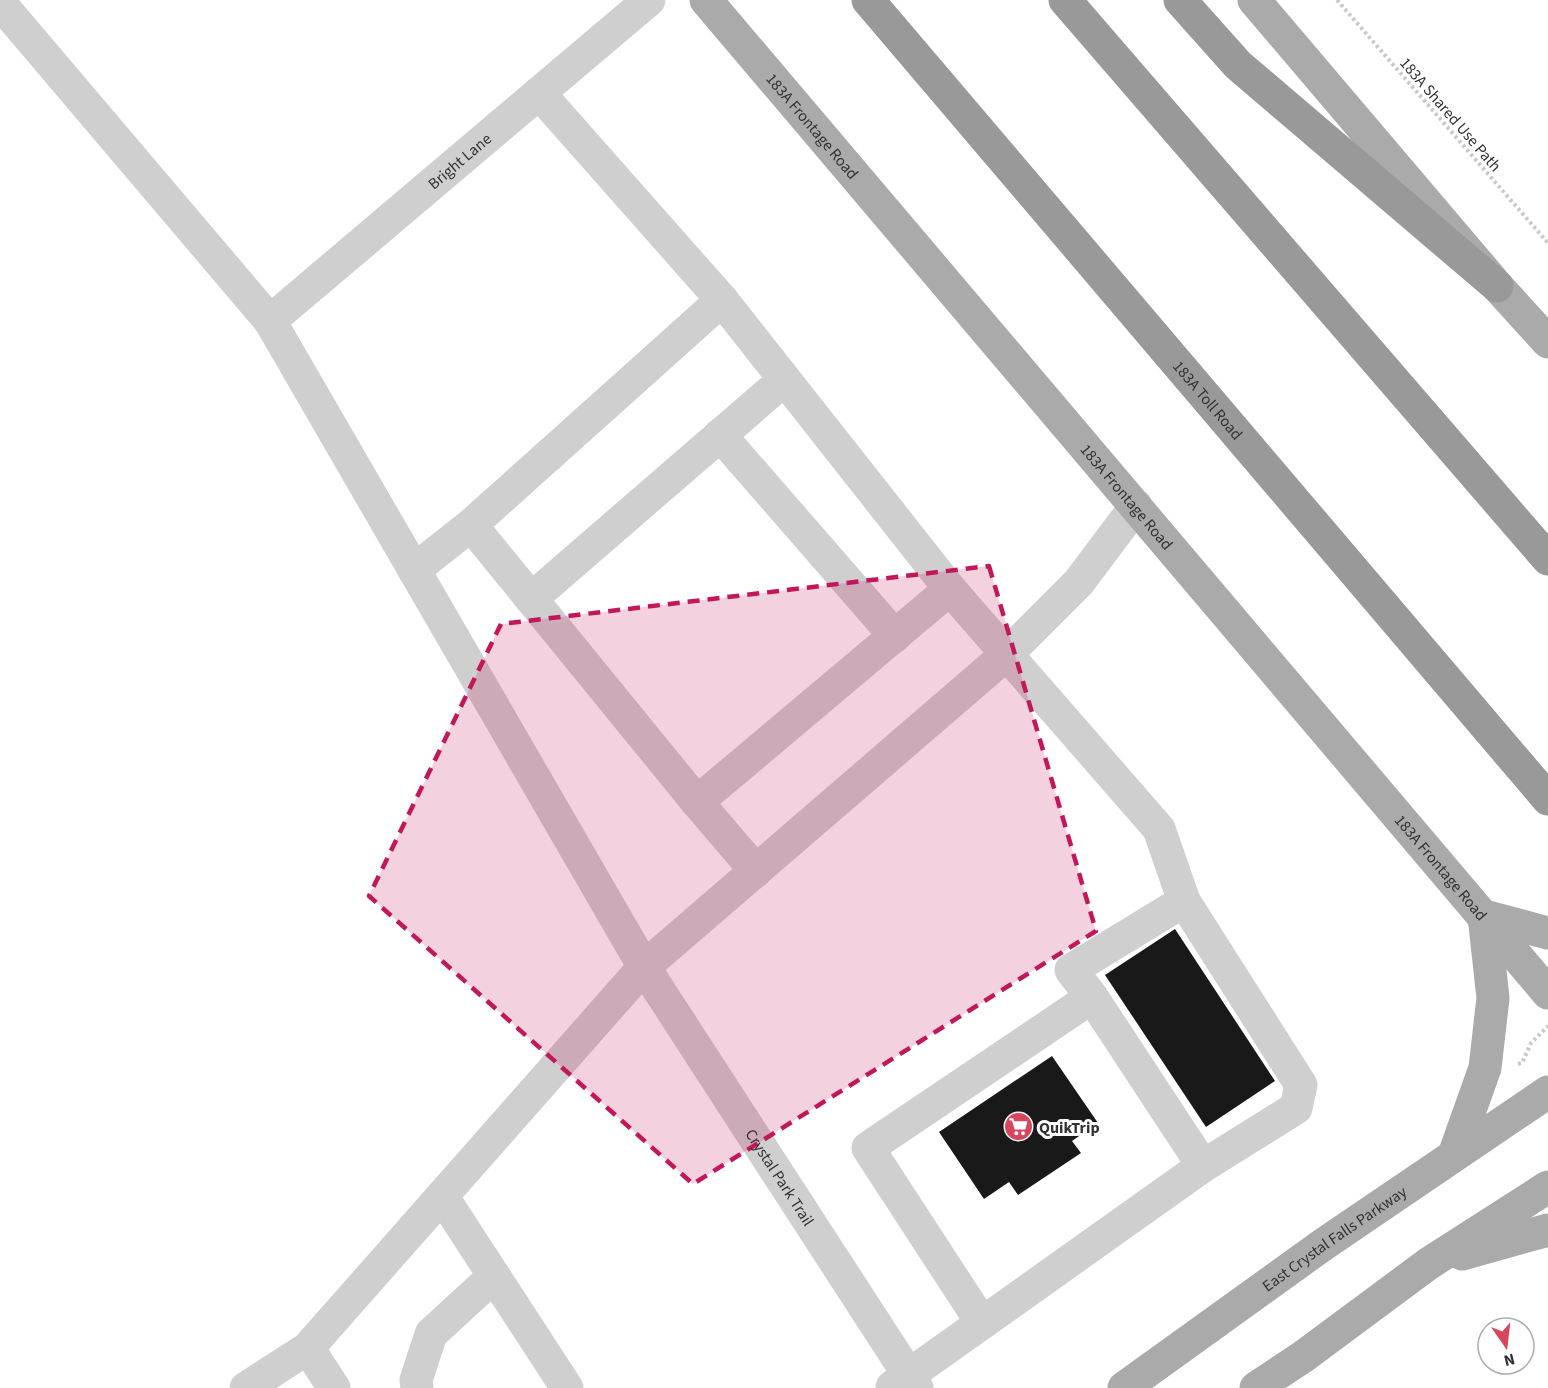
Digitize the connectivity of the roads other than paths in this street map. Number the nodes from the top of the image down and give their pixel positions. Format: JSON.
{"nodes":[{"id":1,"x":649,"y":0,"type":"edge"},
{"id":2,"x":706,"y":0,"type":"edge"},
{"id":3,"x":868,"y":0,"type":"edge"},
{"id":4,"x":1065,"y":0,"type":"edge"},
{"id":5,"x":1180,"y":0,"type":"edge"},
{"id":6,"x":1254,"y":0,"type":"edge"},
{"id":7,"x":0,"y":3,"type":"edge"},
{"id":8,"x":539,"y":93,"type":"junction"},
{"id":9,"x":1497,"y":286,"type":"junction"},
{"id":10,"x":722,"y":300,"type":"junction"},
{"id":11,"x":270,"y":321,"type":"junction"},
{"id":12,"x":1548,"y":342,"type":"edge"},
{"id":13,"x":784,"y":380,"type":"junction"},
{"id":14,"x":720,"y":435,"type":"junction"},
{"id":15,"x":1136,"y":506,"type":"junction"},
{"id":16,"x":471,"y":525,"type":"junction"},
{"id":17,"x":1548,"y":559,"type":"edge"},
{"id":18,"x":414,"y":570,"type":"junction"},
{"id":19,"x":950,"y":589,"type":"junction"},
{"id":20,"x":531,"y":598,"type":"junction"},
{"id":21,"x":895,"y":636,"type":"junction"},
{"id":22,"x":1007,"y":654,"type":"junction"},
{"id":23,"x":1548,"y":799,"type":"edge"},
{"id":24,"x":697,"y":802,"type":"junction"},
{"id":25,"x":756,"y":871,"type":"junction"},
{"id":26,"x":1184,"y":901,"type":"junction"},
{"id":27,"x":1484,"y":916,"type":"junction"},
{"id":28,"x":1548,"y":933,"type":"edge"},
{"id":29,"x":644,"y":967,"type":"junction"},
{"id":30,"x":1548,"y":993,"type":"edge"},
{"id":31,"x":1092,"y":997,"type":"junction"},
{"id":32,"x":1548,"y":1092,"type":"edge"},
{"id":33,"x":1454,"y":1155,"type":"junction"},
{"id":34,"x":1203,"y":1166,"type":"junction"},
{"id":35,"x":1548,"y":1187,"type":"edge"},
{"id":36,"x":442,"y":1196,"type":"junction"},
{"id":37,"x":1548,"y":1230,"type":"edge"},
{"id":38,"x":1428,"y":1263,"type":"junction"},
{"id":39,"x":494,"y":1276,"type":"junction"},
{"id":40,"x":982,"y":1323,"type":"junction"},
{"id":41,"x":308,"y":1348,"type":"junction"},
{"id":42,"x":906,"y":1384,"type":"edge"},
{"id":43,"x":246,"y":1388,"type":"edge"},
{"id":44,"x":334,"y":1388,"type":"edge"},
{"id":45,"x":417,"y":1388,"type":"edge"},
{"id":46,"x":567,"y":1388,"type":"edge"},
{"id":47,"x":1124,"y":1388,"type":"edge"},
{"id":48,"x":1256,"y":1388,"type":"edge"}],
"edges":[{"from":1,"to":8,"type":"street","name":"Bright Lane"},
{"from":2,"to":15,"type":"main road","name":"183A Frontage Road"},
{"from":3,"to":23,"type":"highway","name":"183A Toll Road"},
{"from":4,"to":17,"type":"highway"},
{"from":5,"to":9,"type":"highway"},
{"from":6,"to":9,"type":"main road"},
{"from":7,"to":11,"type":"street","name":"Crystal Park Trail"},
{"from":8,"to":10,"type":"street"},
{"from":8,"to":11,"type":"street","name":"Bright Lane"},
{"from":9,"to":12,"type":"main road"},
{"from":10,"to":13,"type":"street"},
{"from":10,"to":16,"type":"street"},
{"from":11,"to":18,"type":"street","name":"Crystal Park Trail"},
{"from":13,"to":14,"type":"street"},
{"from":13,"to":19,"type":"street"},
{"from":14,"to":20,"type":"street"},
{"from":14,"to":21,"type":"street"},
{"from":15,"to":22,"type":"street"},
{"from":15,"to":27,"type":"main road","name":"183A Frontage Road"},
{"from":16,"to":18,"type":"street"},
{"from":16,"to":20,"type":"street"},
{"from":18,"to":29,"type":"street","name":"Crystal Park Trail"},
{"from":19,"to":21,"type":"street"},
{"from":19,"to":22,"type":"street"},
{"from":20,"to":24,"type":"street"},
{"from":21,"to":24,"type":"street"},
{"from":22,"to":25,"type":"street"},
{"from":22,"to":26,"type":"street"},
{"from":24,"to":25,"type":"street"},
{"from":25,"to":29,"type":"street"},
{"from":26,"to":31,"type":"street"},
{"from":26,"to":34,"type":"street"},
{"from":27,"to":28,"type":"main road"},
{"from":27,"to":30,"type":"main road","name":"183A Frontage Road"},
{"from":27,"to":33,"type":"main road"},
{"from":29,"to":36,"type":"street"},
{"from":29,"to":42,"type":"street","name":"Crystal Park Trail"},
{"from":31,"to":34,"type":"street"},
{"from":31,"to":40,"type":"street"},
{"from":32,"to":33,"type":"main road","name":"East Crystal Falls Parkway"},
{"from":33,"to":47,"type":"main road","name":"East Crystal Falls Parkway"},
{"from":34,"to":40,"type":"street"},
{"from":35,"to":38,"type":"main road"},
{"from":36,"to":39,"type":"street"},
{"from":36,"to":41,"type":"street"},
{"from":37,"to":38,"type":"main road"},
{"from":38,"to":48,"type":"main road"},
{"from":39,"to":45,"type":"street"},
{"from":39,"to":46,"type":"street"},
{"from":40,"to":42,"type":"street"},
{"from":41,"to":43,"type":"street"},
{"from":41,"to":44,"type":"street"}]}
